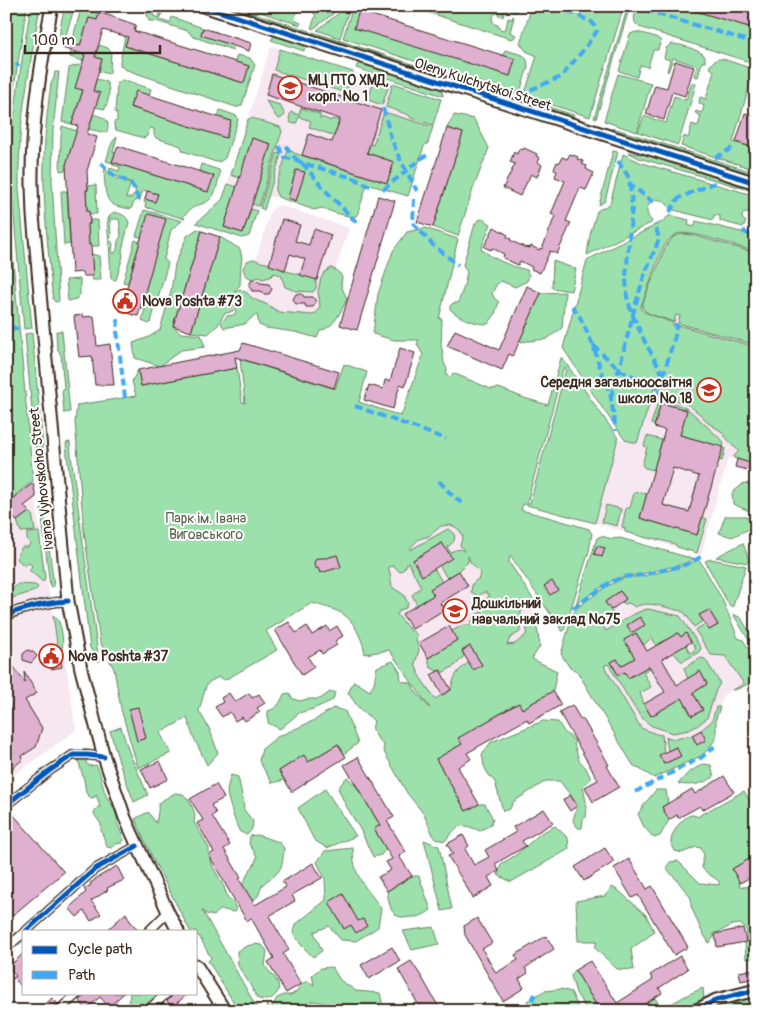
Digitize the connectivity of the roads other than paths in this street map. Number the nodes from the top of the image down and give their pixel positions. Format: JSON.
{"nodes":[{"id":1,"x":52,"y":6,"type":"edge"},
{"id":2,"x":203,"y":6,"type":"edge"},
{"id":3,"x":756,"y":183,"type":"edge"},
{"id":4,"x":68,"y":601,"type":"junction"},
{"id":5,"x":6,"y":609,"type":"edge"},
{"id":6,"x":19,"y":610,"type":"junction"},
{"id":7,"x":6,"y":614,"type":"edge"},
{"id":8,"x":104,"y":756,"type":"junction"},
{"id":9,"x":6,"y":805,"type":"edge"},
{"id":10,"x":137,"y":846,"type":"junction"},
{"id":11,"x":168,"y":912,"type":"junction"},
{"id":12,"x":27,"y":930,"type":"edge"},
{"id":13,"x":150,"y":930,"type":"edge"},
{"id":14,"x":177,"y":930,"type":"edge"},
{"id":15,"x":22,"y":935,"type":"edge"},
{"id":16,"x":6,"y":948,"type":"edge"},
{"id":17,"x":198,"y":969,"type":"edge"},
{"id":18,"x":756,"y":990,"type":"edge"},
{"id":19,"x":77,"y":994,"type":"edge"},
{"id":20,"x":166,"y":994,"type":"edge"},
{"id":21,"x":58,"y":1011,"type":"edge"},
{"id":22,"x":146,"y":1011,"type":"edge"},
{"id":23,"x":225,"y":1011,"type":"edge"},
{"id":24,"x":695,"y":1011,"type":"edge"}],
"edges":[{"from":1,"to":4,"type":"main road","name":"Ivana Vyhovskoho Street"},
{"from":2,"to":3,"type":"main road","name":"Oleny Kulchytskoi Street"},
{"from":4,"to":6,"type":"street"},
{"from":4,"to":8,"type":"main road","name":"Ivana Vyhovskoho Street"},
{"from":5,"to":6,"type":"street"},
{"from":6,"to":7,"type":"street"},
{"from":8,"to":9,"type":"street"},
{"from":8,"to":10,"type":"main road","name":"Ivana Vyhovskoho Street"},
{"from":10,"to":11,"type":"main road","name":"Ivana Vyhovskoho Street"},
{"from":10,"to":12,"type":"street"},
{"from":11,"to":13,"type":"street"},
{"from":11,"to":14,"type":"main road","name":"Ivana Vyhovskoho Street"},
{"from":15,"to":16,"type":"street"},
{"from":17,"to":23,"type":"main road"},
{"from":18,"to":24,"type":"main road"},
{"from":19,"to":21,"type":"street"},
{"from":20,"to":22,"type":"street"}]}
